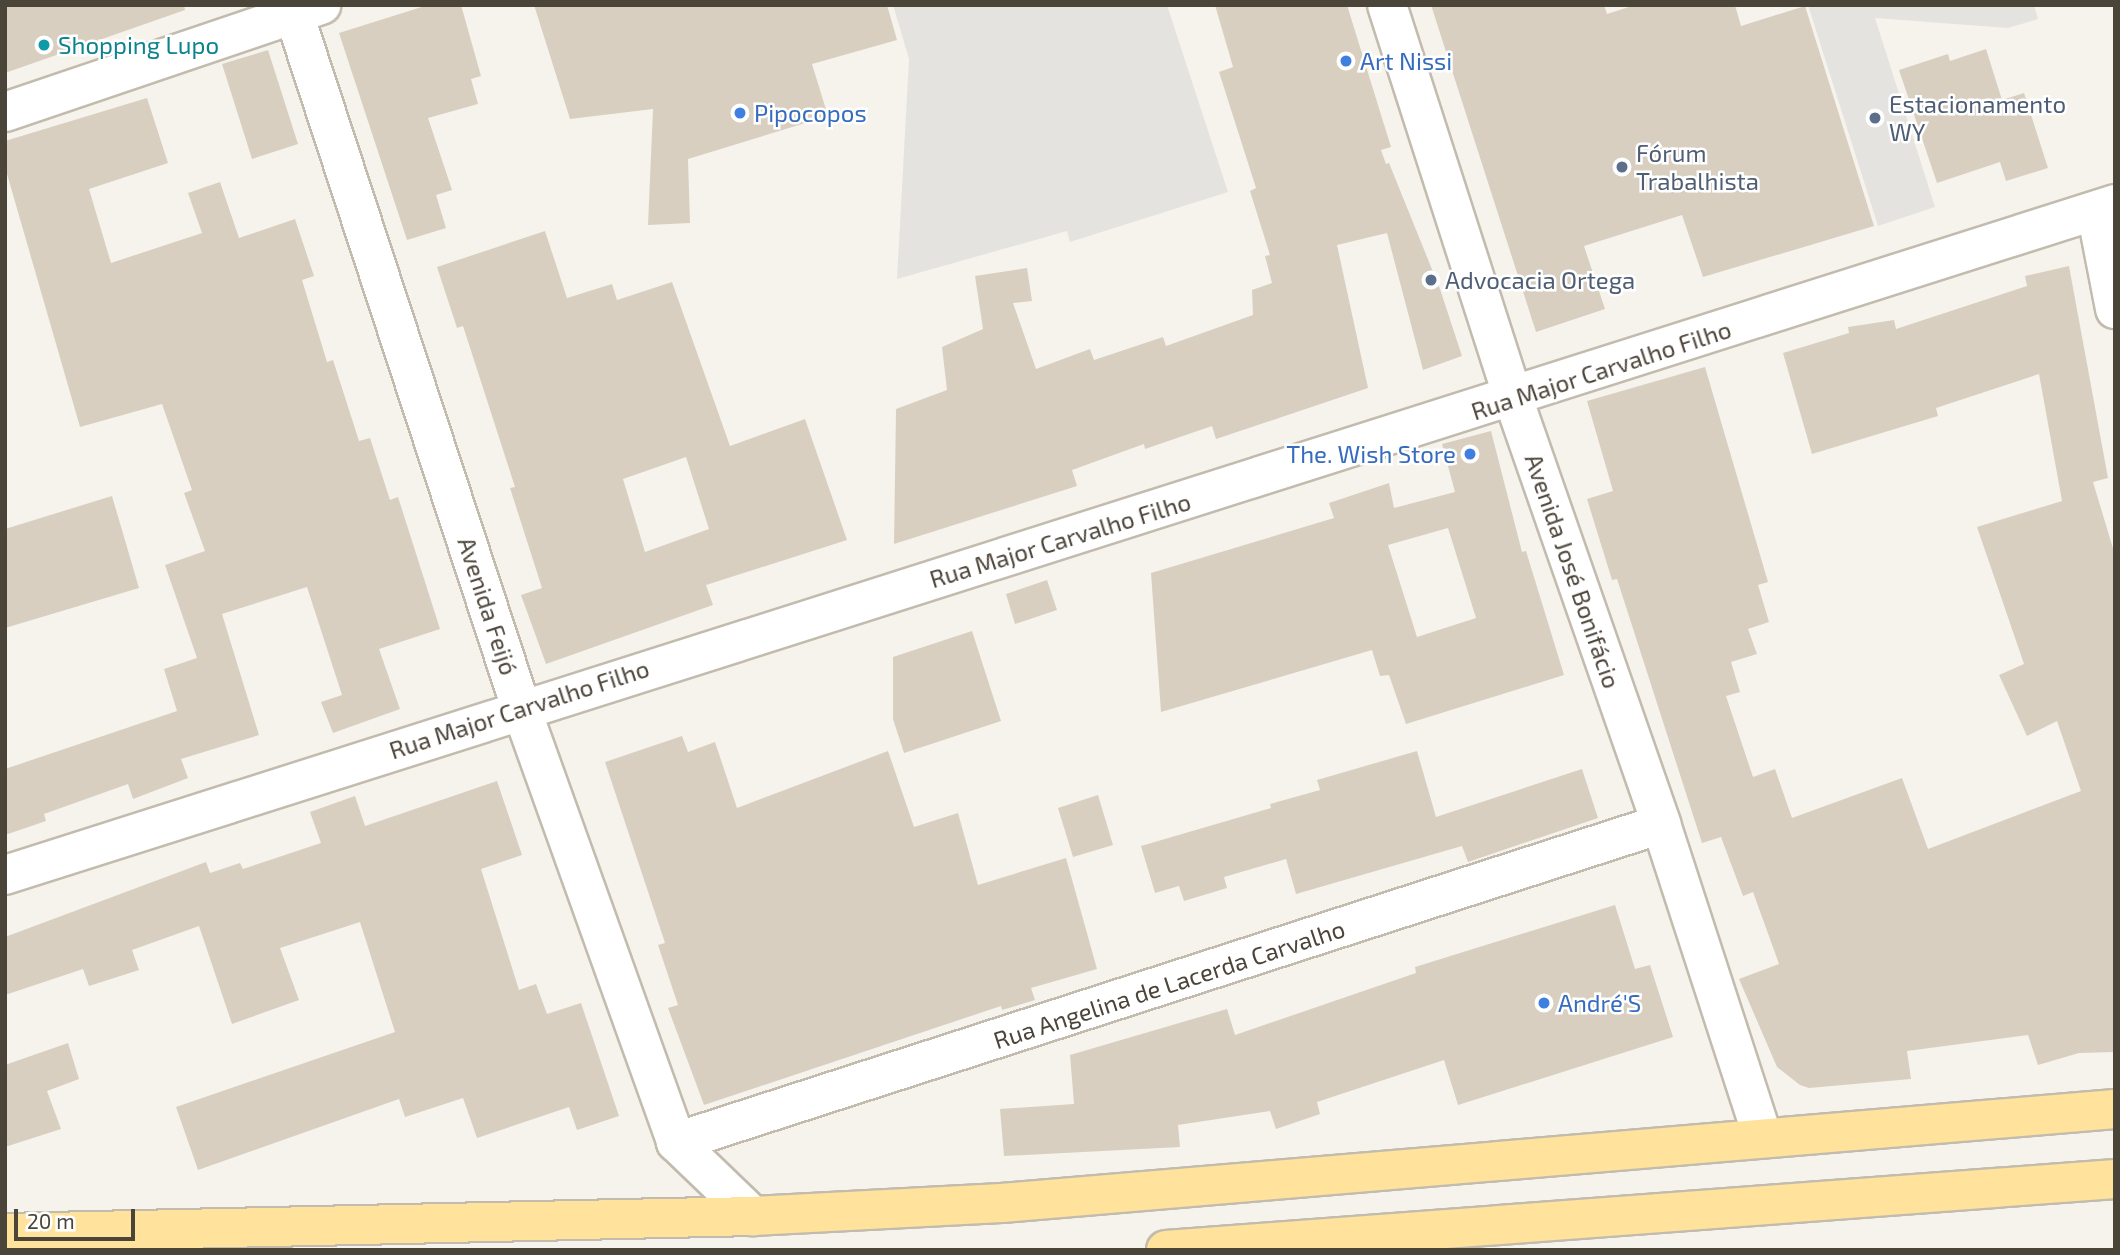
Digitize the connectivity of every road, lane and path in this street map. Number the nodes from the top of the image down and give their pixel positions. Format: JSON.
{"nodes":[{"id":1,"x":1387,"y":5,"type":"edge"},
{"id":2,"x":302,"y":8,"type":"edge"},
{"id":3,"x":5,"y":112,"type":"edge"},
{"id":4,"x":2106,"y":207,"type":"edge"},
{"id":5,"x":2115,"y":309,"type":"edge"},
{"id":6,"x":1513,"y":398,"type":"junction"},
{"id":7,"x":521,"y":708,"type":"junction"},
{"id":8,"x":1661,"y":824,"type":"junction"},
{"id":9,"x":5,"y":875,"type":"edge"},
{"id":10,"x":2115,"y":1109,"type":"edge"},
{"id":11,"x":1762,"y":1135,"type":"junction"},
{"id":12,"x":676,"y":1142,"type":"junction"},
{"id":13,"x":2115,"y":1179,"type":"edge"},
{"id":14,"x":1685,"y":1214,"type":"junction"},
{"id":15,"x":753,"y":1216,"type":"junction"},
{"id":16,"x":5,"y":1233,"type":"edge"},
{"id":17,"x":1166,"y":1250,"type":"edge"},
{"id":18,"x":1510,"y":1250,"type":"edge"}],
"edges":[{"from":1,"to":6,"type":"street","name":"Avenida José Bonifácio"},
{"from":2,"to":3,"type":"street"},
{"from":2,"to":7,"type":"street","name":"Avenida Feijó"},
{"from":4,"to":5,"type":"street"},
{"from":4,"to":6,"type":"street","name":"Rua Major Carvalho Filho"},
{"from":6,"to":7,"type":"street","name":"Rua Major Carvalho Filho"},
{"from":6,"to":8,"type":"street","name":"Avenida José Bonifácio"},
{"from":7,"to":9,"type":"street","name":"Rua Major Carvalho Filho"},
{"from":7,"to":12,"type":"street","name":"Avenida Feijó"},
{"from":8,"to":11,"type":"street","name":"Avenida José Bonifácio"},
{"from":8,"to":12,"type":"street","name":"Rua Angelina de Lacerda Carvalho"},
{"from":10,"to":11,"type":"main road"},
{"from":11,"to":15,"type":"main road"},
{"from":12,"to":15,"type":"street","name":"Avenida Feijó"},
{"from":13,"to":14,"type":"main road"},
{"from":14,"to":17,"type":"main road"},
{"from":14,"to":18,"type":"main road"},
{"from":15,"to":16,"type":"main road"}]}
